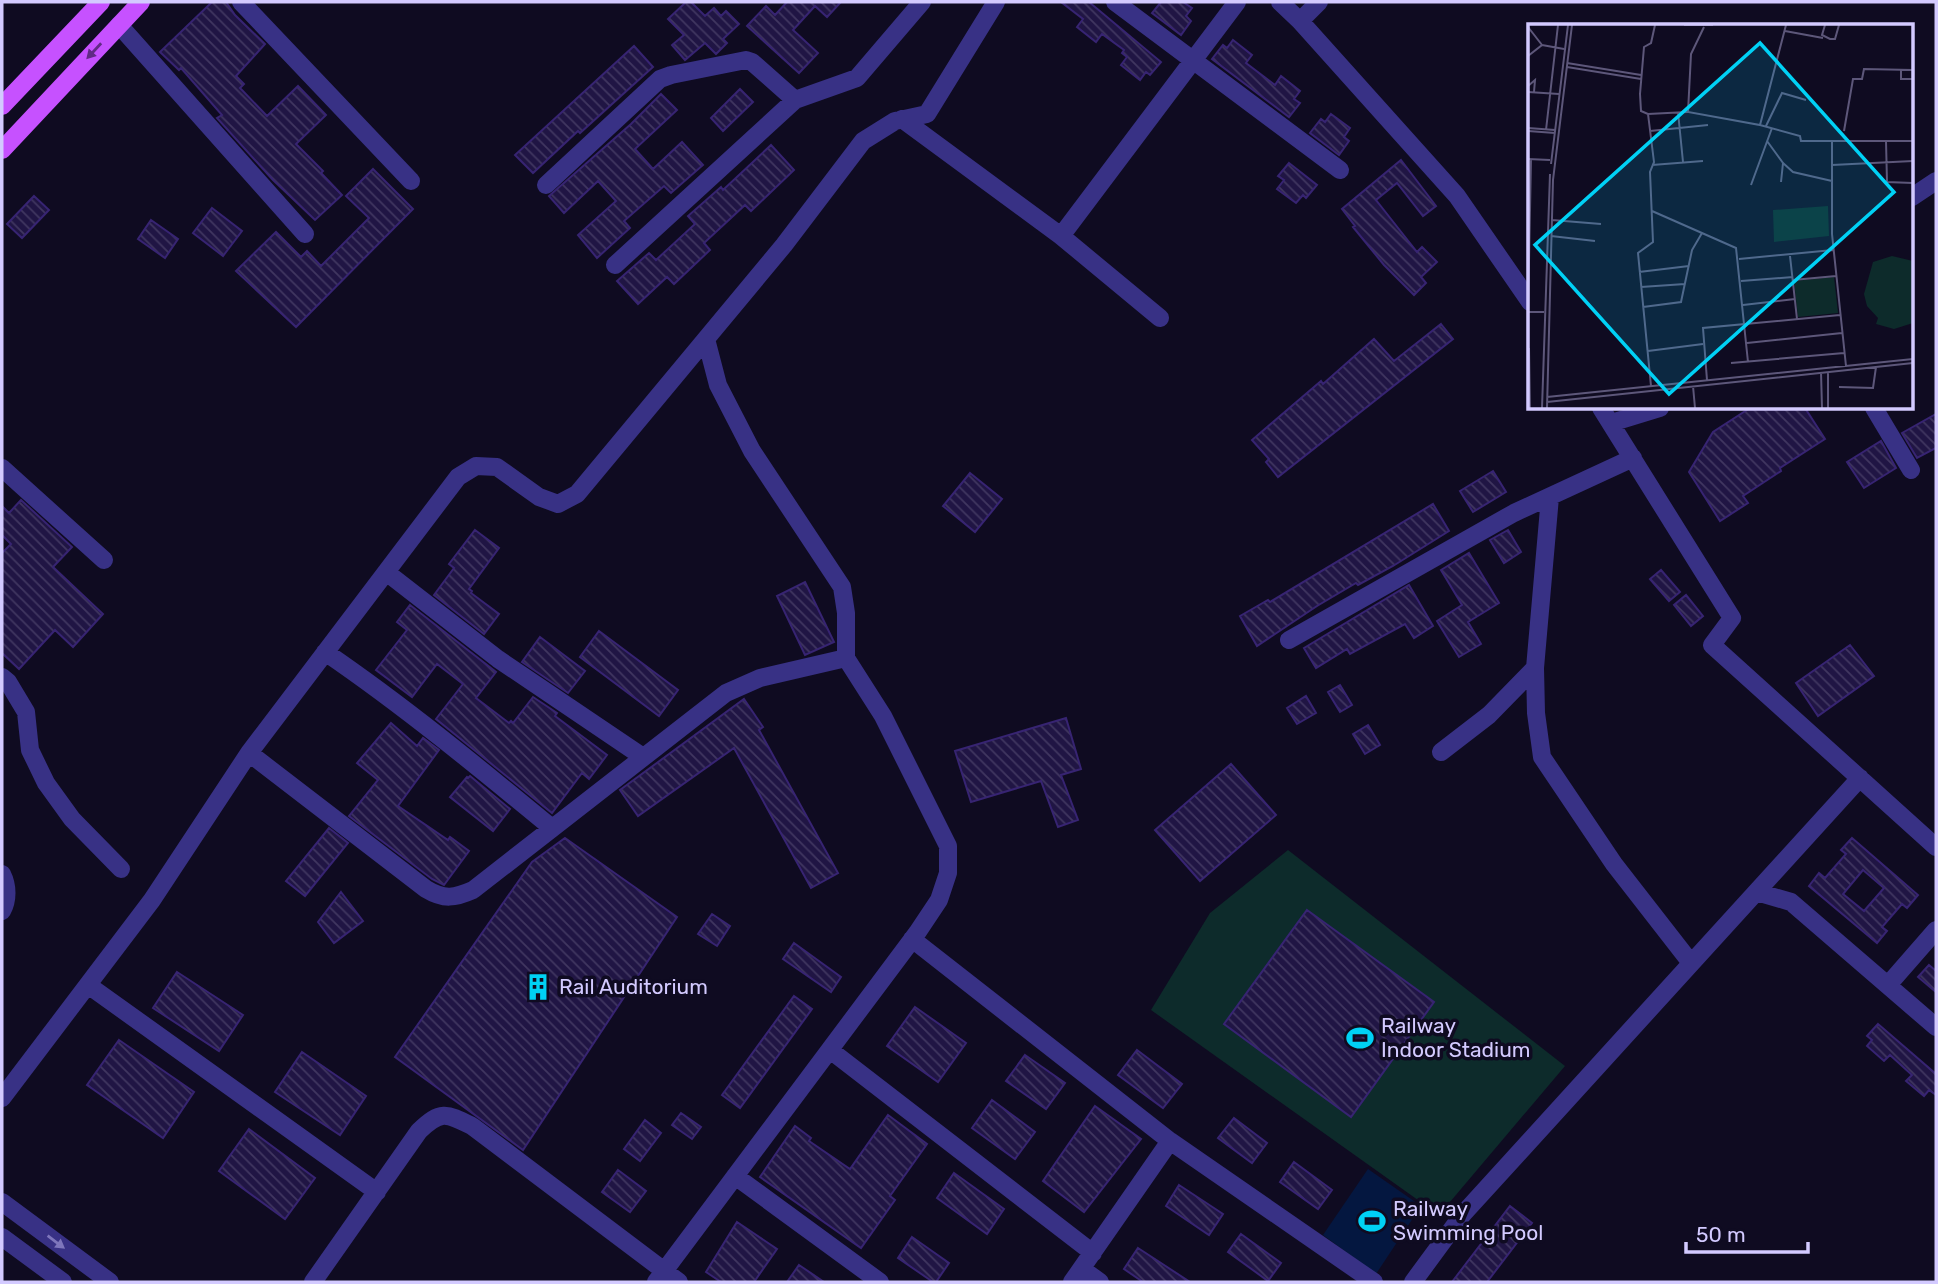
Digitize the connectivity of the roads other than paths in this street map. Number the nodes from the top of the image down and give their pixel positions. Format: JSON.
{"nodes":[{"id":1,"x":101,"y":2,"type":"edge"},
{"id":2,"x":141,"y":2,"type":"edge"},
{"id":3,"x":241,"y":2,"type":"edge"},
{"id":4,"x":922,"y":2,"type":"edge"},
{"id":5,"x":996,"y":2,"type":"edge"},
{"id":6,"x":1115,"y":2,"type":"edge"},
{"id":7,"x":1237,"y":2,"type":"edge"},
{"id":8,"x":1280,"y":2,"type":"edge"},
{"id":9,"x":1320,"y":2,"type":"edge"},
{"id":10,"x":1300,"y":21,"type":"junction"},
{"id":11,"x":119,"y":25,"type":"junction"},
{"id":12,"x":1193,"y":60,"type":"junction"},
{"id":13,"x":795,"y":100,"type":"junction"},
{"id":14,"x":2,"y":106,"type":"edge"},
{"id":15,"x":902,"y":119,"type":"junction"},
{"id":16,"x":2,"y":150,"type":"edge"},
{"id":17,"x":1340,"y":170,"type":"dead end"},
{"id":18,"x":411,"y":181,"type":"dead end"},
{"id":19,"x":1936,"y":181,"type":"edge"},
{"id":20,"x":545,"y":185,"type":"dead end"},
{"id":21,"x":1913,"y":196,"type":"edge"},
{"id":22,"x":305,"y":234,"type":"dead end"},
{"id":23,"x":1061,"y":236,"type":"junction"},
{"id":24,"x":615,"y":265,"type":"dead end"},
{"id":25,"x":1528,"y":299,"type":"edge"},
{"id":26,"x":1160,"y":318,"type":"dead end"},
{"id":27,"x":706,"y":339,"type":"junction"},
{"id":28,"x":1646,"y":410,"type":"edge"},
{"id":29,"x":1875,"y":410,"type":"edge"},
{"id":30,"x":1606,"y":416,"type":"edge"},
{"id":31,"x":1633,"y":458,"type":"junction"},
{"id":32,"x":2,"y":468,"type":"edge"},
{"id":33,"x":1911,"y":470,"type":"dead end"},
{"id":34,"x":1550,"y":497,"type":"junction"},
{"id":35,"x":104,"y":560,"type":"dead end"},
{"id":36,"x":386,"y":572,"type":"junction"},
{"id":37,"x":1289,"y":640,"type":"dead end"},
{"id":38,"x":325,"y":652,"type":"junction"},
{"id":39,"x":846,"y":658,"type":"junction"},
{"id":40,"x":1535,"y":668,"type":"junction"},
{"id":41,"x":2,"y":677,"type":"edge"},
{"id":42,"x":1441,"y":752,"type":"dead end"},
{"id":43,"x":249,"y":753,"type":"junction"},
{"id":44,"x":643,"y":757,"type":"junction"},
{"id":45,"x":1860,"y":778,"type":"junction"},
{"id":46,"x":552,"y":828,"type":"junction"},
{"id":47,"x":1936,"y":848,"type":"edge"},
{"id":48,"x":121,"y":869,"type":"dead end"},
{"id":49,"x":2,"y":874,"type":"edge"},
{"id":50,"x":1757,"y":892,"type":"junction"},
{"id":51,"x":2,"y":911,"type":"edge"},
{"id":52,"x":1936,"y":930,"type":"edge"},
{"id":53,"x":912,"y":939,"type":"junction"},
{"id":54,"x":1691,"y":963,"type":"junction"},
{"id":55,"x":88,"y":985,"type":"junction"},
{"id":56,"x":1888,"y":985,"type":"junction"},
{"id":57,"x":1936,"y":1027,"type":"edge"},
{"id":58,"x":830,"y":1050,"type":"junction"},
{"id":59,"x":2,"y":1098,"type":"edge"},
{"id":60,"x":1170,"y":1141,"type":"junction"},
{"id":61,"x":735,"y":1176,"type":"junction"},
{"id":62,"x":377,"y":1192,"type":"junction"},
{"id":63,"x":2,"y":1202,"type":"edge"},
{"id":64,"x":2,"y":1237,"type":"edge"},
{"id":65,"x":1093,"y":1252,"type":"junction"},
{"id":66,"x":1077,"y":1275,"type":"edge"},
{"id":67,"x":667,"y":1279,"type":"edge"},
{"id":68,"x":63,"y":1282,"type":"edge"},
{"id":69,"x":110,"y":1282,"type":"edge"},
{"id":70,"x":313,"y":1282,"type":"edge"},
{"id":71,"x":880,"y":1282,"type":"edge"},
{"id":72,"x":1100,"y":1282,"type":"edge"},
{"id":73,"x":1374,"y":1282,"type":"edge"},
{"id":74,"x":1413,"y":1282,"type":"edge"}],
"edges":[{"from":1,"to":14,"type":"main road"},
{"from":2,"to":11,"type":"main road"},
{"from":3,"to":18,"type":"street"},
{"from":4,"to":13,"type":"street"},
{"from":5,"to":15,"type":"street"},
{"from":6,"to":12,"type":"street"},
{"from":7,"to":12,"type":"street"},
{"from":8,"to":10,"type":"street"},
{"from":9,"to":10,"type":"street"},
{"from":10,"to":25,"type":"street"},
{"from":11,"to":16,"type":"main road","one_way":true},
{"from":11,"to":22,"type":"street"},
{"from":12,"to":17,"type":"street"},
{"from":12,"to":23,"type":"street"},
{"from":13,"to":20,"type":"street"},
{"from":13,"to":24,"type":"street"},
{"from":15,"to":23,"type":"street"},
{"from":15,"to":27,"type":"street"},
{"from":19,"to":21,"type":"street"},
{"from":23,"to":26,"type":"street"},
{"from":27,"to":36,"type":"street"},
{"from":27,"to":39,"type":"street"},
{"from":28,"to":30,"type":"street"},
{"from":29,"to":33,"type":"street"},
{"from":30,"to":31,"type":"street"},
{"from":31,"to":34,"type":"street"},
{"from":31,"to":45,"type":"street"},
{"from":32,"to":35,"type":"street"},
{"from":34,"to":37,"type":"street"},
{"from":34,"to":40,"type":"street"},
{"from":36,"to":38,"type":"street"},
{"from":36,"to":44,"type":"street"},
{"from":38,"to":43,"type":"street"},
{"from":38,"to":46,"type":"street"},
{"from":39,"to":44,"type":"street"},
{"from":39,"to":53,"type":"street"},
{"from":40,"to":42,"type":"street"},
{"from":40,"to":54,"type":"street"},
{"from":41,"to":48,"type":"street"},
{"from":43,"to":46,"type":"street"},
{"from":43,"to":55,"type":"street"},
{"from":44,"to":46,"type":"street"},
{"from":45,"to":47,"type":"street"},
{"from":45,"to":50,"type":"street"},
{"from":49,"to":51,"type":"street"},
{"from":50,"to":54,"type":"street"},
{"from":50,"to":56,"type":"street"},
{"from":52,"to":56,"type":"street"},
{"from":53,"to":58,"type":"street"},
{"from":53,"to":60,"type":"street"},
{"from":54,"to":74,"type":"street"},
{"from":55,"to":59,"type":"street"},
{"from":55,"to":62,"type":"street"},
{"from":56,"to":57,"type":"street"},
{"from":58,"to":61,"type":"street"},
{"from":58,"to":65,"type":"street"},
{"from":60,"to":65,"type":"street"},
{"from":60,"to":73,"type":"street"},
{"from":61,"to":67,"type":"street"},
{"from":61,"to":71,"type":"street"},
{"from":62,"to":67,"type":"street"},
{"from":62,"to":70,"type":"street"},
{"from":63,"to":69,"type":"street","one_way":true},
{"from":64,"to":68,"type":"street"},
{"from":65,"to":66,"type":"street"},
{"from":66,"to":72,"type":"street"}]}
